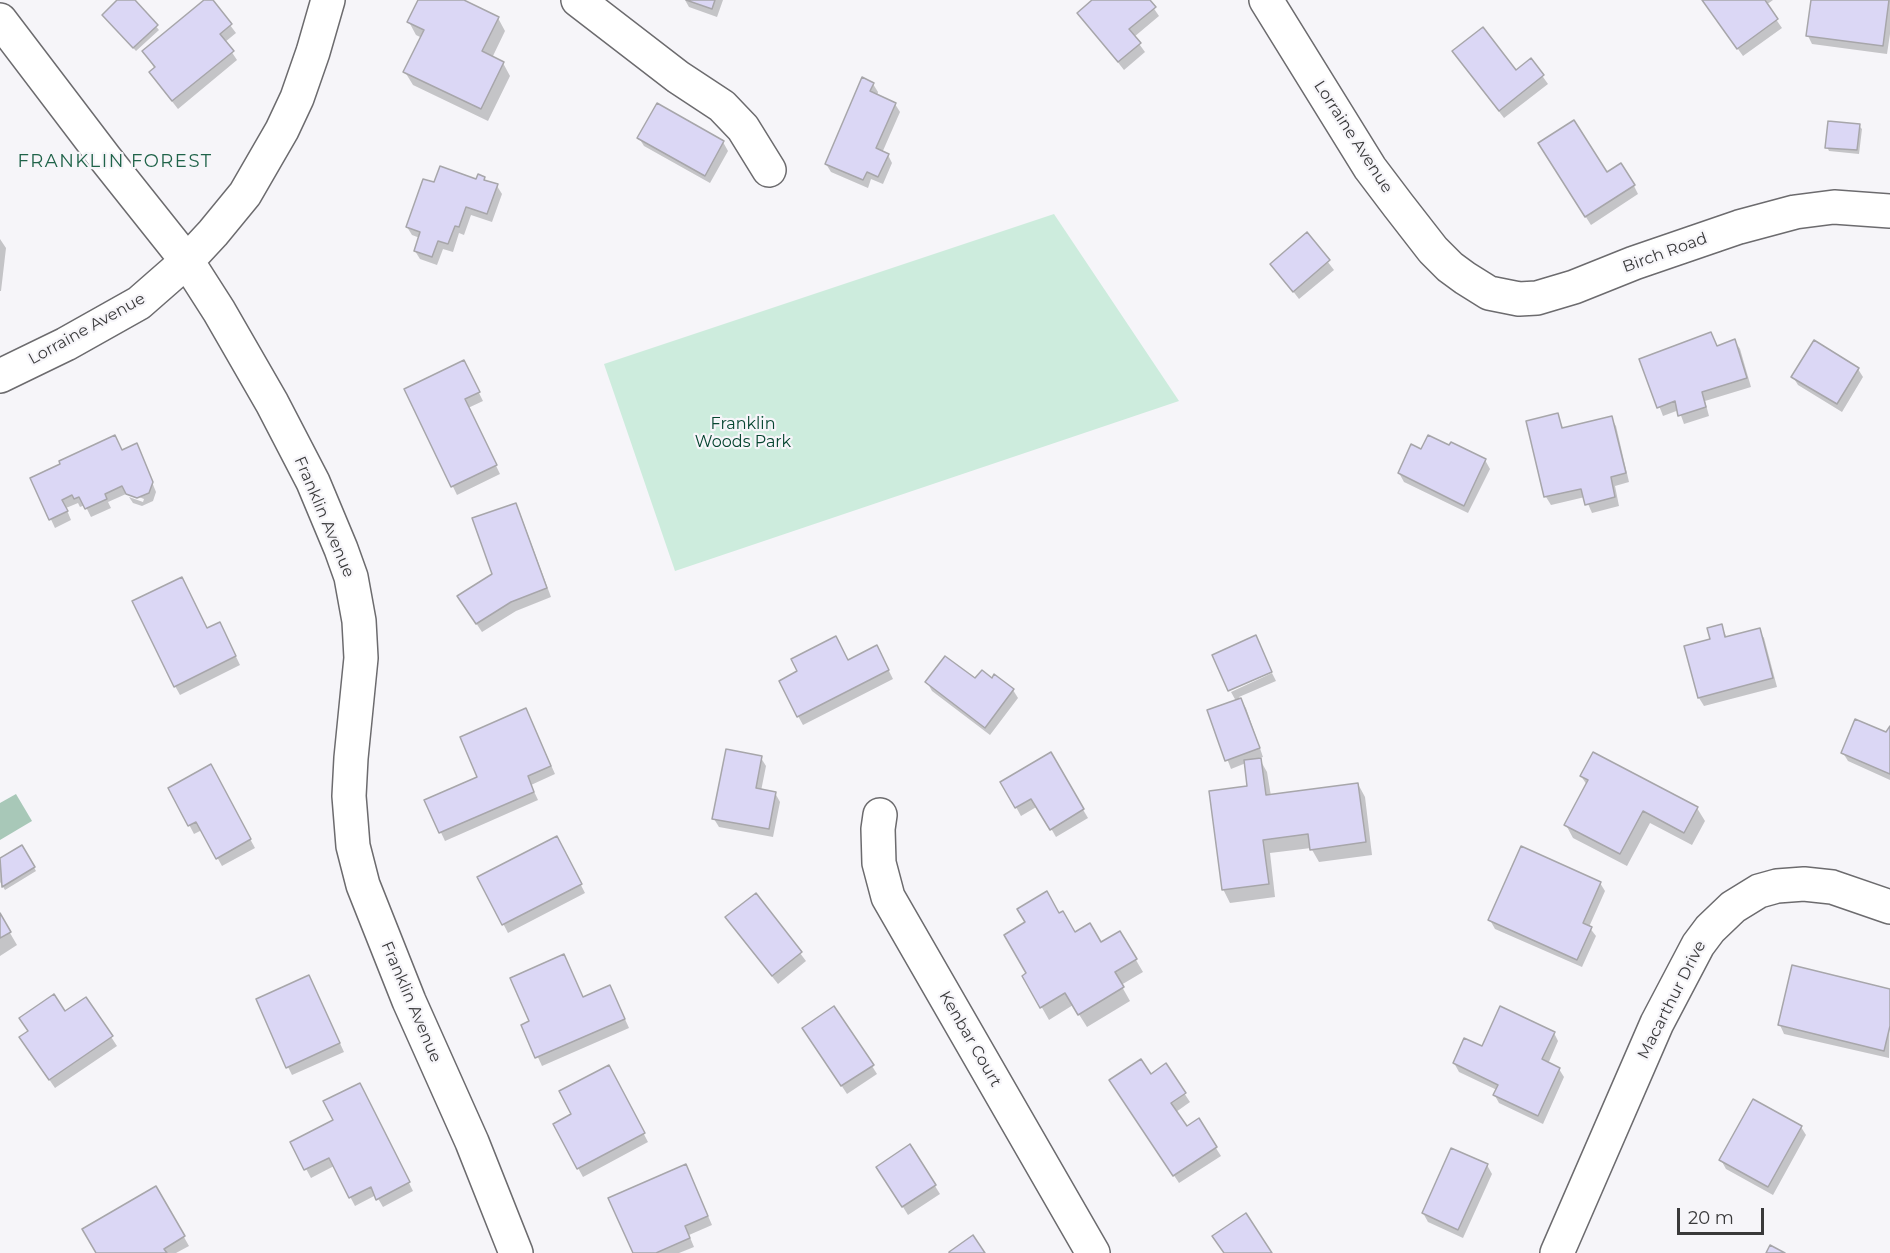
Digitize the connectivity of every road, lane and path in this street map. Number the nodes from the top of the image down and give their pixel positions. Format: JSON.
{"nodes":[{"id":1,"x":328,"y":0,"type":"edge"},
{"id":2,"x":578,"y":0,"type":"edge"},
{"id":3,"x":1266,"y":0,"type":"edge"},
{"id":4,"x":0,"y":20,"type":"edge"},
{"id":5,"x":769,"y":170,"type":"dead end"},
{"id":6,"x":1890,"y":211,"type":"edge"},
{"id":7,"x":187,"y":261,"type":"junction"},
{"id":8,"x":1450,"y":267,"type":"joint"},
{"id":9,"x":0,"y":376,"type":"edge"},
{"id":10,"x":880,"y":815,"type":"dead end"},
{"id":11,"x":1890,"y":907,"type":"edge"},
{"id":12,"x":516,"y":1253,"type":"edge"},
{"id":13,"x":1093,"y":1253,"type":"edge"},
{"id":14,"x":1557,"y":1253,"type":"edge"}],
"edges":[{"from":1,"to":7,"type":"street","name":"Lorraine Avenue"},
{"from":2,"to":5,"type":"street"},
{"from":3,"to":8,"type":"street","name":"Lorraine Avenue"},
{"from":4,"to":7,"type":"street","name":"Franklin Avenue"},
{"from":6,"to":8,"type":"street","name":"Birch Road"},
{"from":7,"to":9,"type":"street","name":"Lorraine Avenue"},
{"from":7,"to":12,"type":"street","name":"Franklin Avenue"},
{"from":10,"to":13,"type":"street","name":"Kenbar Court"},
{"from":11,"to":14,"type":"street","name":"Macarthur Drive"}]}
